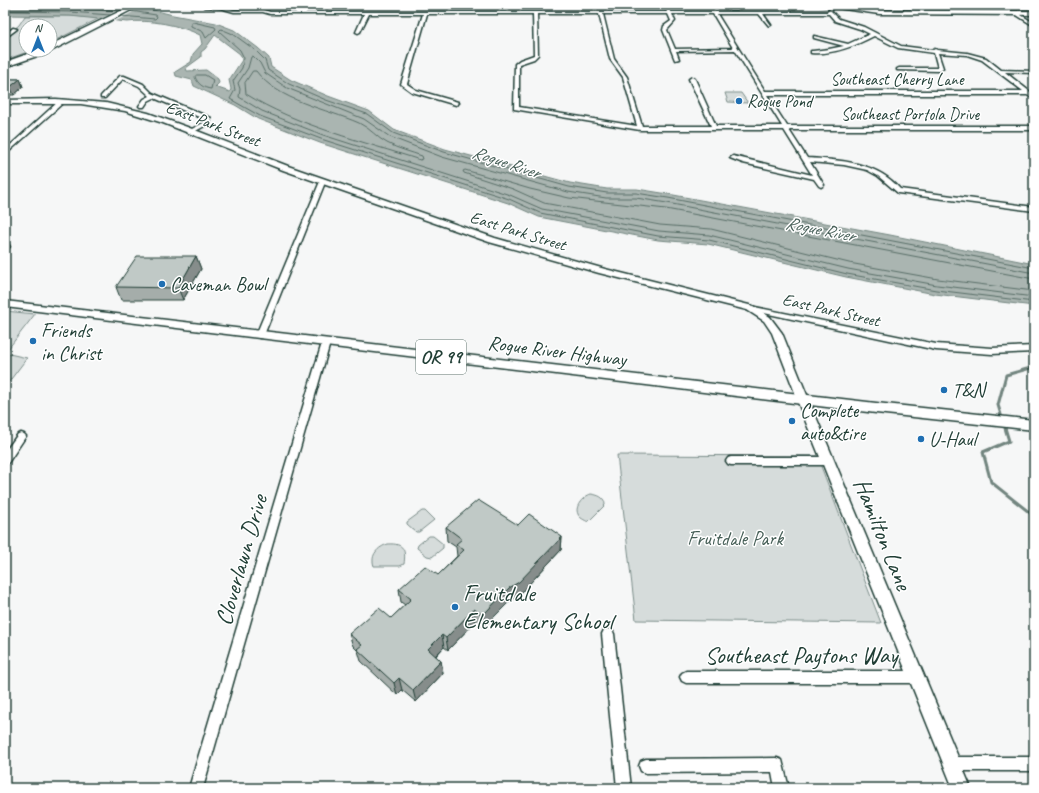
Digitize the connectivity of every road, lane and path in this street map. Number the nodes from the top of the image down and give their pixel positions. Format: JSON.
{"nodes":[{"id":1,"x":138,"y":5,"type":"edge"},
{"id":2,"x":257,"y":5,"type":"edge"},
{"id":3,"x":666,"y":5,"type":"edge"},
{"id":4,"x":818,"y":5,"type":"edge"},
{"id":5,"x":205,"y":6,"type":"dead end"},
{"id":6,"x":832,"y":8,"type":"junction"},
{"id":7,"x":263,"y":11,"type":"junction"},
{"id":8,"x":367,"y":13,"type":"junction"},
{"id":9,"x":425,"y":13,"type":"junction"},
{"id":10,"x":535,"y":13,"type":"junction"},
{"id":11,"x":601,"y":13,"type":"junction"},
{"id":12,"x":669,"y":13,"type":"junction"},
{"id":13,"x":714,"y":13,"type":"junction"},
{"id":14,"x":760,"y":13,"type":"junction"},
{"id":15,"x":830,"y":13,"type":"junction"},
{"id":16,"x":1016,"y":13,"type":"junction"},
{"id":17,"x":1034,"y":13,"type":"edge"},
{"id":18,"x":1033,"y":23,"type":"edge"},
{"id":19,"x":769,"y":25,"type":"dead end"},
{"id":20,"x":15,"y":29,"type":"dead end"},
{"id":21,"x":358,"y":32,"type":"dead end"},
{"id":22,"x":872,"y":35,"type":"junction"},
{"id":23,"x":5,"y":37,"type":"edge"},
{"id":24,"x":816,"y":37,"type":"dead end"},
{"id":25,"x":58,"y":44,"type":"edge"},
{"id":26,"x":852,"y":46,"type":"junction"},
{"id":27,"x":673,"y":50,"type":"junction"},
{"id":28,"x":737,"y":50,"type":"junction"},
{"id":29,"x":935,"y":50,"type":"junction"},
{"id":30,"x":813,"y":52,"type":"dead end"},
{"id":31,"x":24,"y":58,"type":"edge"},
{"id":32,"x":677,"y":59,"type":"dead end"},
{"id":33,"x":5,"y":65,"type":"edge"},
{"id":34,"x":899,"y":69,"type":"dead end"},
{"id":35,"x":1001,"y":71,"type":"junction"},
{"id":36,"x":1034,"y":72,"type":"edge"},
{"id":37,"x":692,"y":79,"type":"dead end"},
{"id":38,"x":766,"y":93,"type":"junction"},
{"id":39,"x":152,"y":95,"type":"junction"},
{"id":40,"x":1032,"y":95,"type":"edge"},
{"id":41,"x":103,"y":97,"type":"dead end"},
{"id":42,"x":5,"y":102,"type":"edge"},
{"id":43,"x":61,"y":102,"type":"junction"},
{"id":44,"x":456,"y":104,"type":"dead end"},
{"id":45,"x":142,"y":106,"type":"dead end"},
{"id":46,"x":714,"y":127,"type":"junction"},
{"id":47,"x":640,"y":128,"type":"junction"},
{"id":48,"x":786,"y":128,"type":"junction"},
{"id":49,"x":1034,"y":128,"type":"edge"},
{"id":50,"x":192,"y":131,"type":"junction"},
{"id":51,"x":5,"y":153,"type":"edge"},
{"id":52,"x":733,"y":158,"type":"dead end"},
{"id":53,"x":807,"y":160,"type":"junction"},
{"id":54,"x":817,"y":178,"type":"junction"},
{"id":55,"x":323,"y":180,"type":"junction"},
{"id":56,"x":821,"y":185,"type":"dead end"},
{"id":57,"x":1034,"y":209,"type":"edge"},
{"id":58,"x":5,"y":304,"type":"edge"},
{"id":59,"x":750,"y":308,"type":"junction"},
{"id":60,"x":260,"y":335,"type":"junction"},
{"id":61,"x":326,"y":343,"type":"junction"},
{"id":62,"x":1034,"y":349,"type":"edge"},
{"id":63,"x":803,"y":400,"type":"junction"},
{"id":64,"x":1034,"y":425,"type":"edge"},
{"id":65,"x":21,"y":436,"type":"dead end"},
{"id":66,"x":5,"y":460,"type":"edge"},
{"id":67,"x":731,"y":460,"type":"dead end"},
{"id":68,"x":828,"y":461,"type":"junction"},
{"id":69,"x":608,"y":634,"type":"dead end"},
{"id":70,"x":686,"y":677,"type":"dead end"},
{"id":71,"x":916,"y":677,"type":"junction"},
{"id":72,"x":952,"y":764,"type":"junction"},
{"id":73,"x":1034,"y":764,"type":"edge"},
{"id":74,"x":646,"y":766,"type":"dead end"},
{"id":75,"x":196,"y":788,"type":"edge"},
{"id":76,"x":624,"y":788,"type":"edge"},
{"id":77,"x":782,"y":788,"type":"edge"},
{"id":78,"x":962,"y":788,"type":"edge"}],
"edges":[{"from":1,"to":25,"type":"highway"},
{"from":2,"to":7,"type":"street"},
{"from":3,"to":12,"type":"street"},
{"from":4,"to":6,"type":"street"},
{"from":5,"to":7,"type":"street"},
{"from":6,"to":15,"type":"street"},
{"from":6,"to":16,"type":"street"},
{"from":7,"to":8,"type":"street"},
{"from":8,"to":9,"type":"street"},
{"from":8,"to":21,"type":"street"},
{"from":9,"to":10,"type":"street"},
{"from":9,"to":44,"type":"street"},
{"from":10,"to":11,"type":"street"},
{"from":10,"to":47,"type":"street","name":"Southeast Portola Drive"},
{"from":11,"to":12,"type":"street"},
{"from":11,"to":47,"type":"street"},
{"from":12,"to":13,"type":"street"},
{"from":12,"to":27,"type":"street"},
{"from":13,"to":14,"type":"street"},
{"from":13,"to":28,"type":"street"},
{"from":14,"to":15,"type":"street"},
{"from":14,"to":19,"type":"street"},
{"from":15,"to":22,"type":"street"},
{"from":16,"to":17,"type":"street"},
{"from":16,"to":18,"type":"street"},
{"from":20,"to":23,"type":"street"},
{"from":22,"to":26,"type":"street"},
{"from":22,"to":29,"type":"street"},
{"from":24,"to":26,"type":"street"},
{"from":26,"to":30,"type":"street"},
{"from":27,"to":28,"type":"street"},
{"from":27,"to":32,"type":"street"},
{"from":28,"to":38,"type":"street"},
{"from":29,"to":34,"type":"street"},
{"from":29,"to":35,"type":"street"},
{"from":31,"to":33,"type":"highway"},
{"from":35,"to":36,"type":"street"},
{"from":35,"to":40,"type":"street"},
{"from":37,"to":46,"type":"street"},
{"from":38,"to":40,"type":"street","name":"Southeast Cherry Lane"},
{"from":38,"to":48,"type":"street"},
{"from":39,"to":41,"type":"street"},
{"from":39,"to":45,"type":"street"},
{"from":39,"to":50,"type":"street"},
{"from":42,"to":43,"type":"street","name":"East Park Street"},
{"from":43,"to":50,"type":"street","name":"East Park Street"},
{"from":43,"to":51,"type":"street"},
{"from":46,"to":47,"type":"street","name":"Southeast Portola Drive"},
{"from":46,"to":48,"type":"street","name":"Southeast Portola Drive"},
{"from":48,"to":49,"type":"street","name":"Southeast Portola Drive"},
{"from":48,"to":53,"type":"street"},
{"from":50,"to":55,"type":"street","name":"East Park Street"},
{"from":52,"to":54,"type":"street"},
{"from":53,"to":54,"type":"street"},
{"from":53,"to":57,"type":"street"},
{"from":54,"to":56,"type":"street"},
{"from":55,"to":59,"type":"street","name":"East Park Street"},
{"from":55,"to":60,"type":"street"},
{"from":58,"to":60,"type":"main road","name":"Rogue River Highway","number":"OR 99"},
{"from":59,"to":62,"type":"street","name":"East Park Street"},
{"from":59,"to":63,"type":"street","name":"Hamilton Lane"},
{"from":60,"to":61,"type":"main road","name":"Rogue River Highway","number":"OR 99"},
{"from":61,"to":63,"type":"main road","name":"Rogue River Highway","number":"OR 99"},
{"from":61,"to":75,"type":"street","name":"Cloverlawn Drive"},
{"from":63,"to":64,"type":"main road","name":"Rogue River Highway","number":"OR 99"},
{"from":63,"to":68,"type":"main road","name":"Hamilton Lane"},
{"from":65,"to":66,"type":"street"},
{"from":67,"to":68,"type":"street"},
{"from":68,"to":71,"type":"main road","name":"Hamilton Lane"},
{"from":69,"to":76,"type":"street"},
{"from":70,"to":71,"type":"street","name":"Southeast Paytons Way"},
{"from":71,"to":72,"type":"main road","name":"Hamilton Lane"},
{"from":72,"to":73,"type":"street"},
{"from":72,"to":78,"type":"main road","name":"Hamilton Lane"},
{"from":74,"to":77,"type":"street"}]}
